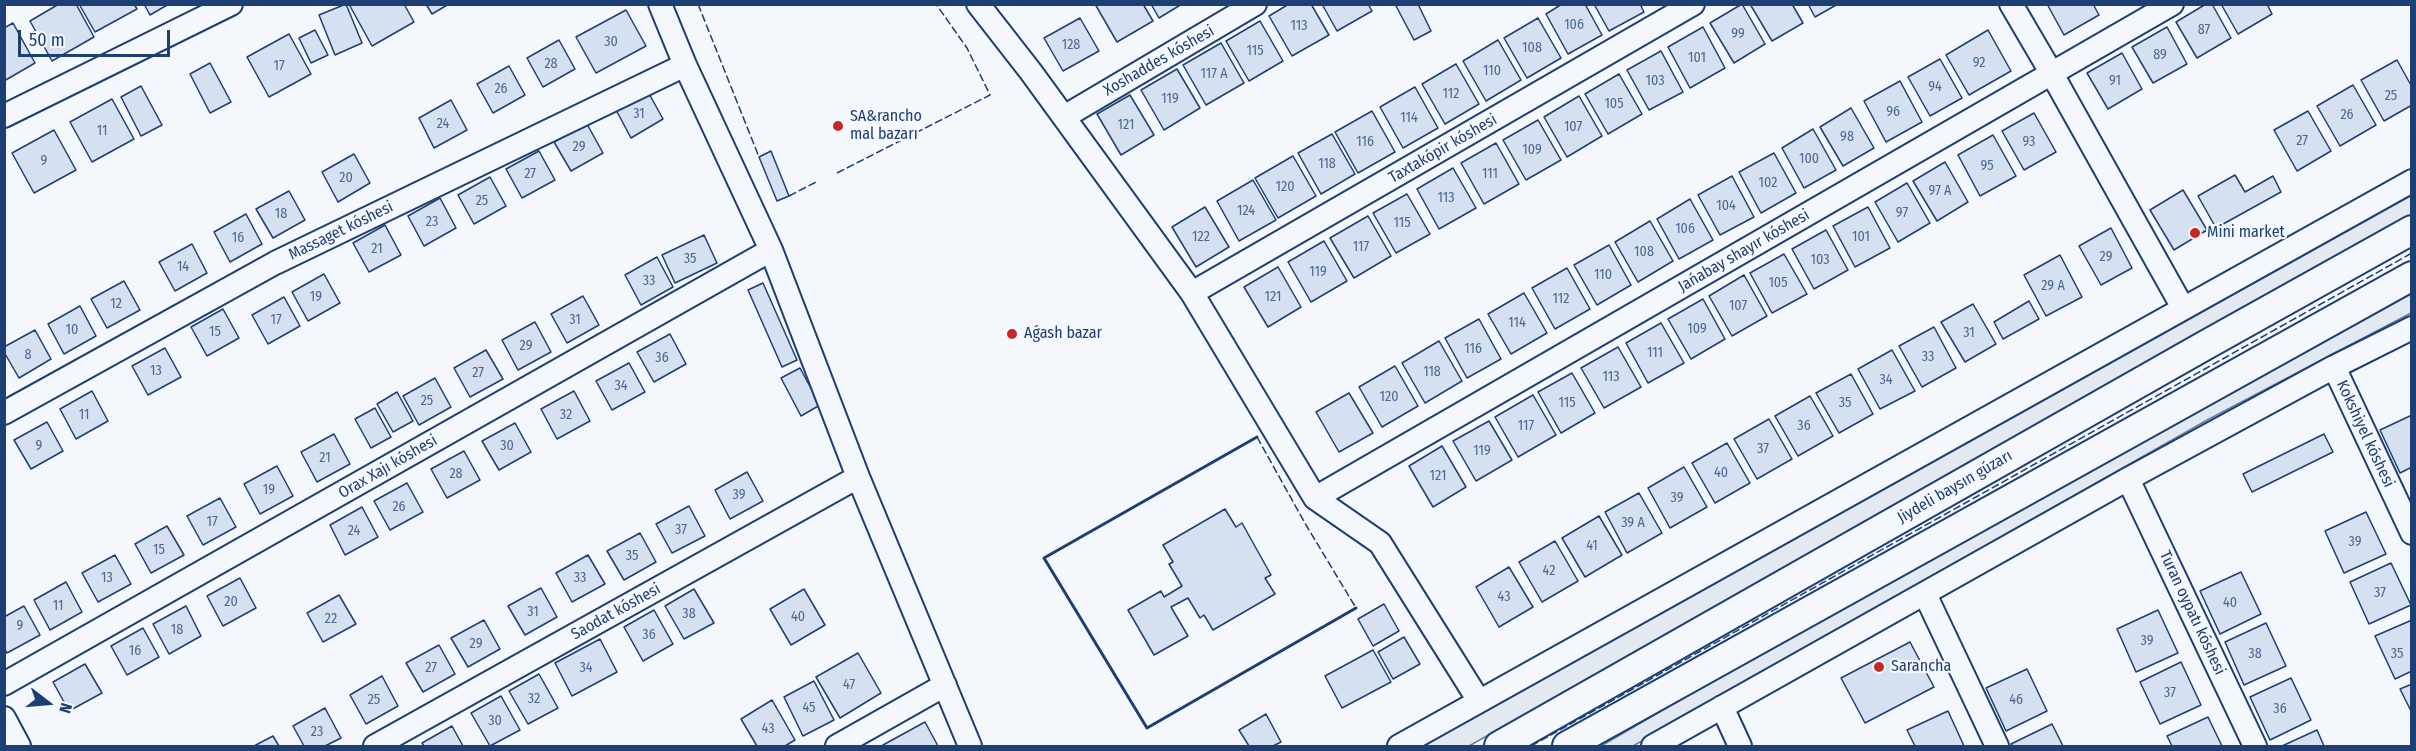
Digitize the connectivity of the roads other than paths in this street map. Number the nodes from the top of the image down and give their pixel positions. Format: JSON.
{"nodes":[{"id":1,"x":231,"y":4,"type":"edge"},
{"id":2,"x":660,"y":4,"type":"edge"},
{"id":3,"x":978,"y":4,"type":"edge"},
{"id":4,"x":1255,"y":4,"type":"edge"},
{"id":5,"x":1694,"y":4,"type":"edge"},
{"id":6,"x":2011,"y":4,"type":"edge"},
{"id":7,"x":2172,"y":4,"type":"edge"},
{"id":8,"x":685,"y":64,"type":"junction"},
{"id":9,"x":2052,"y":74,"type":"junction"},
{"id":10,"x":4,"y":116,"type":"edge"},
{"id":11,"x":1064,"y":117,"type":"junction"},
{"id":12,"x":2412,"y":182,"type":"edge"},
{"id":13,"x":2412,"y":230,"type":"edge"},
{"id":14,"x":771,"y":250,"type":"junction"},
{"id":15,"x":2412,"y":276,"type":"edge"},
{"id":16,"x":1192,"y":293,"type":"junction"},
{"id":17,"x":2183,"y":308,"type":"junction"},
{"id":18,"x":2412,"y":328,"type":"edge"},
{"id":19,"x":2334,"y":367,"type":"junction"},
{"id":20,"x":4,"y":413,"type":"edge"},
{"id":21,"x":858,"y":477,"type":"junction"},
{"id":22,"x":2128,"y":478,"type":"junction"},
{"id":23,"x":1316,"y":498,"type":"junction"},
{"id":24,"x":2412,"y":533,"type":"edge"},
{"id":25,"x":1925,"y":594,"type":"junction"},
{"id":26,"x":4,"y":684,"type":"edge"},
{"id":27,"x":945,"y":685,"type":"junction"},
{"id":28,"x":1479,"y":701,"type":"junction"},
{"id":29,"x":1722,"y":707,"type":"junction"},
{"id":30,"x":4,"y":718,"type":"edge"},
{"id":31,"x":19,"y":747,"type":"edge"},
{"id":32,"x":375,"y":747,"type":"edge"},
{"id":33,"x":837,"y":747,"type":"edge"},
{"id":34,"x":970,"y":747,"type":"edge"},
{"id":35,"x":1399,"y":747,"type":"edge"},
{"id":36,"x":1498,"y":747,"type":"edge"},
{"id":37,"x":1567,"y":747,"type":"edge"},
{"id":38,"x":1653,"y":747,"type":"edge"},
{"id":39,"x":1740,"y":747,"type":"edge"},
{"id":40,"x":1997,"y":747,"type":"edge"},
{"id":41,"x":2255,"y":747,"type":"edge"}],
"edges":[{"from":1,"to":10,"type":"street"},
{"from":2,"to":8,"type":"street"},
{"from":3,"to":11,"type":"street"},
{"from":4,"to":11,"type":"street","name":"Xoshaddes kóshesi"},
{"from":5,"to":16,"type":"street","name":"Taxtakópir kóshesi"},
{"from":6,"to":9,"type":"street"},
{"from":7,"to":9,"type":"street","name":"Jańabay shayır kóshesi"},
{"from":8,"to":14,"type":"street"},
{"from":8,"to":20,"type":"street","name":"Massaget kóshesi"},
{"from":9,"to":17,"type":"street"},
{"from":9,"to":23,"type":"street","name":"Jańabay shayır kóshesi"},
{"from":11,"to":16,"type":"street"},
{"from":12,"to":17,"type":"street"},
{"from":13,"to":36,"type":"main road","name":"Jiydeli baysın gúzarı"},
{"from":14,"to":21,"type":"street"},
{"from":14,"to":26,"type":"street","name":"Orax Xajı kóshesi"},
{"from":15,"to":37,"type":"main road"},
{"from":16,"to":23,"type":"street"},
{"from":17,"to":28,"type":"street"},
{"from":18,"to":19,"type":"street"},
{"from":19,"to":22,"type":"street"},
{"from":19,"to":24,"type":"street","name":"Kokshiyel kóshesi"},
{"from":21,"to":27,"type":"street"},
{"from":21,"to":32,"type":"street","name":"Saodat kóshesi"},
{"from":22,"to":25,"type":"street"},
{"from":22,"to":41,"type":"street","name":"Turan oypatı kóshesi"},
{"from":23,"to":28,"type":"street"},
{"from":25,"to":29,"type":"street"},
{"from":25,"to":40,"type":"street"},
{"from":27,"to":33,"type":"street"},
{"from":27,"to":34,"type":"street"},
{"from":28,"to":35,"type":"street"},
{"from":29,"to":38,"type":"street"},
{"from":29,"to":39,"type":"street"},
{"from":30,"to":31,"type":"street"}]}
